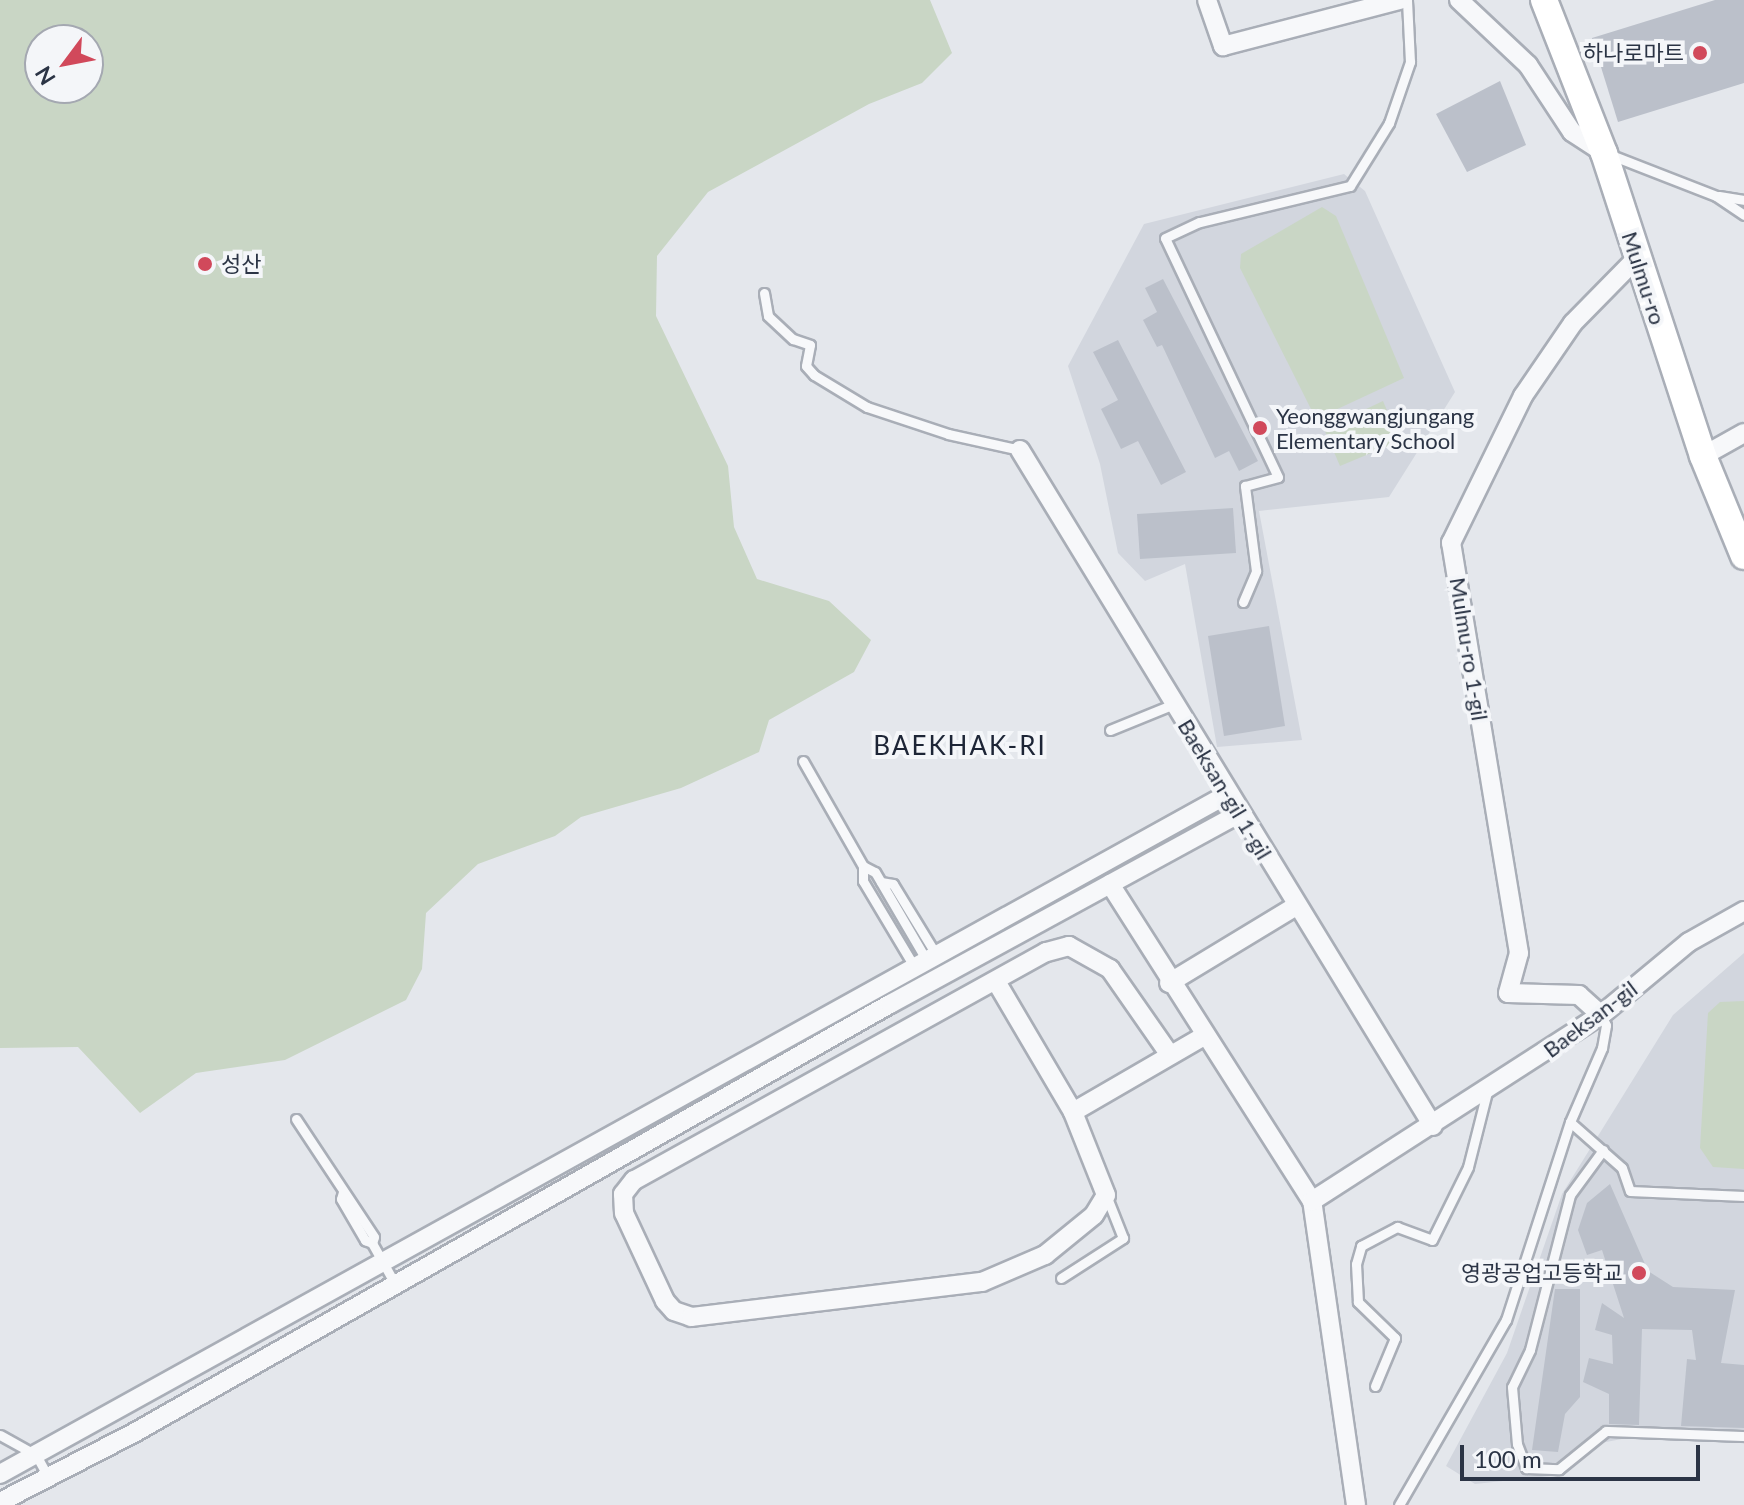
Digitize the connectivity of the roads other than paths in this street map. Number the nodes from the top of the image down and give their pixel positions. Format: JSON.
{"nodes":[{"id":1,"x":1207,"y":0,"type":"edge"},
{"id":2,"x":1400,"y":0,"type":"edge"},
{"id":3,"x":1407,"y":0,"type":"edge"},
{"id":4,"x":1459,"y":0,"type":"edge"},
{"id":5,"x":1544,"y":0,"type":"edge"},
{"id":6,"x":1604,"y":153,"type":"junction"},
{"id":7,"x":1716,"y":196,"type":"junction"},
{"id":8,"x":1744,"y":200,"type":"edge"},
{"id":9,"x":1744,"y":215,"type":"edge"},
{"id":10,"x":1636,"y":259,"type":"junction"},
{"id":11,"x":764,"y":293,"type":"dead end"},
{"id":12,"x":1744,"y":433,"type":"edge"},
{"id":13,"x":1020,"y":450,"type":"joint"},
{"id":14,"x":1703,"y":456,"type":"junction"},
{"id":15,"x":1744,"y":556,"type":"edge"},
{"id":16,"x":1243,"y":602,"type":"dead end"},
{"id":17,"x":1174,"y":704,"type":"junction"},
{"id":18,"x":1110,"y":730,"type":"dead end"},
{"id":19,"x":803,"y":761,"type":"dead end"},
{"id":20,"x":1228,"y":794,"type":"junction"},
{"id":21,"x":1240,"y":813,"type":"junction"},
{"id":22,"x":863,"y":866,"type":"junction"},
{"id":23,"x":1110,"y":884,"type":"junction"},
{"id":24,"x":1296,"y":906,"type":"junction"},
{"id":25,"x":1744,"y":911,"type":"edge"},
{"id":26,"x":932,"y":971,"type":"junction"},
{"id":27,"x":997,"y":983,"type":"junction"},
{"id":28,"x":1169,"y":983,"type":"junction"},
{"id":29,"x":1601,"y":1015,"type":"junction"},
{"id":30,"x":1204,"y":1036,"type":"junction"},
{"id":31,"x":1170,"y":1055,"type":"junction"},
{"id":32,"x":1487,"y":1092,"type":"junction"},
{"id":33,"x":1073,"y":1112,"type":"junction"},
{"id":34,"x":296,"y":1119,"type":"dead end"},
{"id":35,"x":1570,"y":1122,"type":"junction"},
{"id":36,"x":1433,"y":1126,"type":"junction"},
{"id":37,"x":1603,"y":1150,"type":"junction"},
{"id":38,"x":1106,"y":1195,"type":"junction"},
{"id":39,"x":1744,"y":1196,"type":"edge"},
{"id":40,"x":1312,"y":1201,"type":"junction"},
{"id":41,"x":383,"y":1262,"type":"junction"},
{"id":42,"x":1061,"y":1278,"type":"dead end"},
{"id":43,"x":394,"y":1282,"type":"junction"},
{"id":44,"x":1375,"y":1386,"type":"dead end"},
{"id":45,"x":0,"y":1435,"type":"edge"},
{"id":46,"x":1744,"y":1436,"type":"edge"},
{"id":47,"x":36,"y":1455,"type":"junction"},
{"id":48,"x":0,"y":1474,"type":"edge"},
{"id":49,"x":48,"y":1477,"type":"junction"},
{"id":50,"x":0,"y":1502,"type":"edge"},
{"id":51,"x":1356,"y":1505,"type":"edge"},
{"id":52,"x":1399,"y":1505,"type":"edge"}],
"edges":[{"from":1,"to":2,"type":"street"},
{"from":3,"to":16,"type":"lane"},
{"from":4,"to":6,"type":"street"},
{"from":5,"to":6,"type":"main road","name":"Mulmu-ro"},
{"from":6,"to":7,"type":"lane"},
{"from":6,"to":10,"type":"main road","name":"Mulmu-ro"},
{"from":7,"to":8,"type":"lane"},
{"from":7,"to":9,"type":"lane"},
{"from":10,"to":14,"type":"main road","name":"Mulmu-ro"},
{"from":10,"to":29,"type":"street","name":"Mulmu-ro 1-gil"},
{"from":11,"to":13,"type":"lane"},
{"from":12,"to":14,"type":"street"},
{"from":13,"to":17,"type":"street","name":"Baeksan-gil 1-gil"},
{"from":14,"to":15,"type":"main road","name":"Mulmu-ro"},
{"from":17,"to":18,"type":"lane"},
{"from":17,"to":20,"type":"street","name":"Baeksan-gil 1-gil"},
{"from":19,"to":22,"type":"lane"},
{"from":20,"to":21,"type":"street","name":"Baeksan-gil 1-gil"},
{"from":20,"to":26,"type":"street"},
{"from":21,"to":23,"type":"street"},
{"from":21,"to":24,"type":"street","name":"Baeksan-gil 1-gil"},
{"from":22,"to":26,"type":"lane"},
{"from":22,"to":26,"type":"lane"},
{"from":23,"to":26,"type":"street"},
{"from":23,"to":28,"type":"street"},
{"from":24,"to":28,"type":"street"},
{"from":24,"to":36,"type":"street","name":"Baeksan-gil 1-gil"},
{"from":25,"to":29,"type":"street","name":"Baeksan-gil"},
{"from":26,"to":41,"type":"street"},
{"from":26,"to":43,"type":"street"},
{"from":27,"to":31,"type":"street"},
{"from":27,"to":33,"type":"street"},
{"from":27,"to":38,"type":"street"},
{"from":28,"to":30,"type":"street"},
{"from":29,"to":32,"type":"street","name":"Baeksan-gil"},
{"from":29,"to":35,"type":"lane"},
{"from":30,"to":31,"type":"street"},
{"from":30,"to":40,"type":"street"},
{"from":31,"to":33,"type":"street"},
{"from":32,"to":36,"type":"street","name":"Baeksan-gil"},
{"from":32,"to":44,"type":"lane"},
{"from":33,"to":38,"type":"street"},
{"from":34,"to":41,"type":"lane"},
{"from":35,"to":37,"type":"lane"},
{"from":35,"to":52,"type":"lane"},
{"from":36,"to":40,"type":"street","name":"Baeksan-gil"},
{"from":37,"to":39,"type":"lane"},
{"from":37,"to":46,"type":"lane"},
{"from":38,"to":42,"type":"lane"},
{"from":40,"to":51,"type":"street"},
{"from":41,"to":43,"type":"lane"},
{"from":41,"to":47,"type":"street"},
{"from":43,"to":49,"type":"street"},
{"from":45,"to":47,"type":"lane"},
{"from":47,"to":48,"type":"street"},
{"from":47,"to":49,"type":"lane"},
{"from":49,"to":50,"type":"street"}]}
